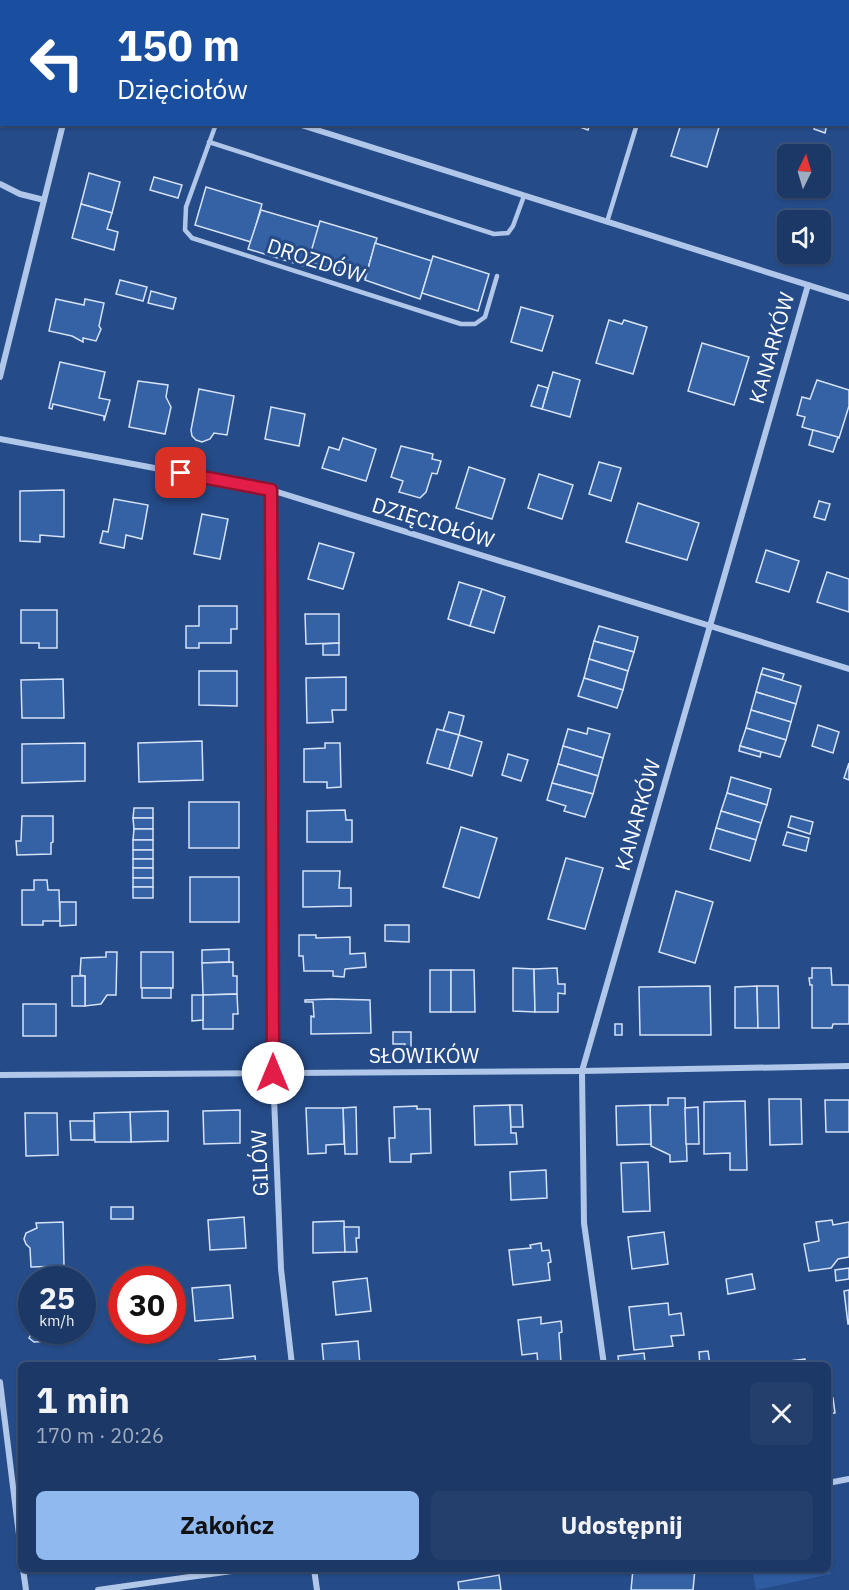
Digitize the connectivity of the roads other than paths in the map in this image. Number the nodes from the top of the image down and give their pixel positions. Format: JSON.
{"nodes":[{"id":1,"x":62,"y":126,"type":"edge"},
{"id":2,"x":215,"y":126,"type":"edge"},
{"id":3,"x":304,"y":126,"type":"edge"},
{"id":4,"x":636,"y":126,"type":"edge"},
{"id":5,"x":209,"y":142,"type":"junction"},
{"id":6,"x":0,"y":184,"type":"edge"},
{"id":7,"x":524,"y":196,"type":"junction"},
{"id":8,"x":44,"y":200,"type":"junction"},
{"id":9,"x":607,"y":222,"type":"junction"},
{"id":10,"x":497,"y":276,"type":"dead end"},
{"id":11,"x":808,"y":285,"type":"junction"},
{"id":12,"x":849,"y":298,"type":"edge"},
{"id":13,"x":0,"y":377,"type":"edge"},
{"id":14,"x":0,"y":439,"type":"edge"},
{"id":15,"x":271,"y":490,"type":"junction"},
{"id":16,"x":709,"y":625,"type":"junction"},
{"id":17,"x":849,"y":669,"type":"edge"},
{"id":18,"x":849,"y":1066,"type":"edge"},
{"id":19,"x":582,"y":1071,"type":"junction"},
{"id":20,"x":273,"y":1073,"type":"junction"},
{"id":21,"x":0,"y":1075,"type":"edge"},
{"id":22,"x":292,"y":1362,"type":"edge"},
{"id":23,"x":604,"y":1362,"type":"edge"},
{"id":24,"x":0,"y":1382,"type":"edge"},
{"id":25,"x":1,"y":1409,"type":"edge"},
{"id":26,"x":849,"y":1479,"type":"edge"},
{"id":27,"x":831,"y":1482,"type":"edge"},
{"id":28,"x":18,"y":1530,"type":"edge"},
{"id":29,"x":23,"y":1572,"type":"edge"},
{"id":30,"x":225,"y":1572,"type":"edge"},
{"id":31,"x":314,"y":1572,"type":"edge"},
{"id":32,"x":26,"y":1590,"type":"edge"},
{"id":33,"x":98,"y":1590,"type":"edge"},
{"id":34,"x":317,"y":1590,"type":"edge"}],
"edges":[{"from":1,"to":8,"type":"street"},
{"from":2,"to":5,"type":"lane","name":"DROZDÓW"},
{"from":3,"to":7,"type":"street"},
{"from":4,"to":9,"type":"lane"},
{"from":5,"to":7,"type":"lane"},
{"from":5,"to":10,"type":"lane","name":"DROZDÓW"},
{"from":6,"to":8,"type":"street"},
{"from":7,"to":9,"type":"street"},
{"from":8,"to":13,"type":"street"},
{"from":9,"to":11,"type":"street"},
{"from":11,"to":12,"type":"street"},
{"from":11,"to":16,"type":"street","name":"KANARKÓW"},
{"from":14,"to":15,"type":"street","name":"DZIĘCIOŁÓW"},
{"from":15,"to":16,"type":"street","name":"DZIĘCIOŁÓW"},
{"from":15,"to":20,"type":"street","name":"GILÓW"},
{"from":16,"to":17,"type":"street","name":"DZIĘCIOŁÓW"},
{"from":16,"to":19,"type":"street","name":"KANARKÓW"},
{"from":18,"to":19,"type":"street","name":"SŁOWIKÓW"},
{"from":19,"to":20,"type":"street","name":"SŁOWIKÓW"},
{"from":19,"to":23,"type":"street","name":"KANARKÓW"},
{"from":20,"to":21,"type":"street","name":"SŁOWIKÓW"},
{"from":20,"to":22,"type":"street","name":"GILÓW"},
{"from":24,"to":25,"type":"street"},
{"from":25,"to":28,"type":"street"},
{"from":26,"to":27,"type":"street"},
{"from":29,"to":32,"type":"street"},
{"from":30,"to":33,"type":"street"},
{"from":31,"to":34,"type":"street"}]}
